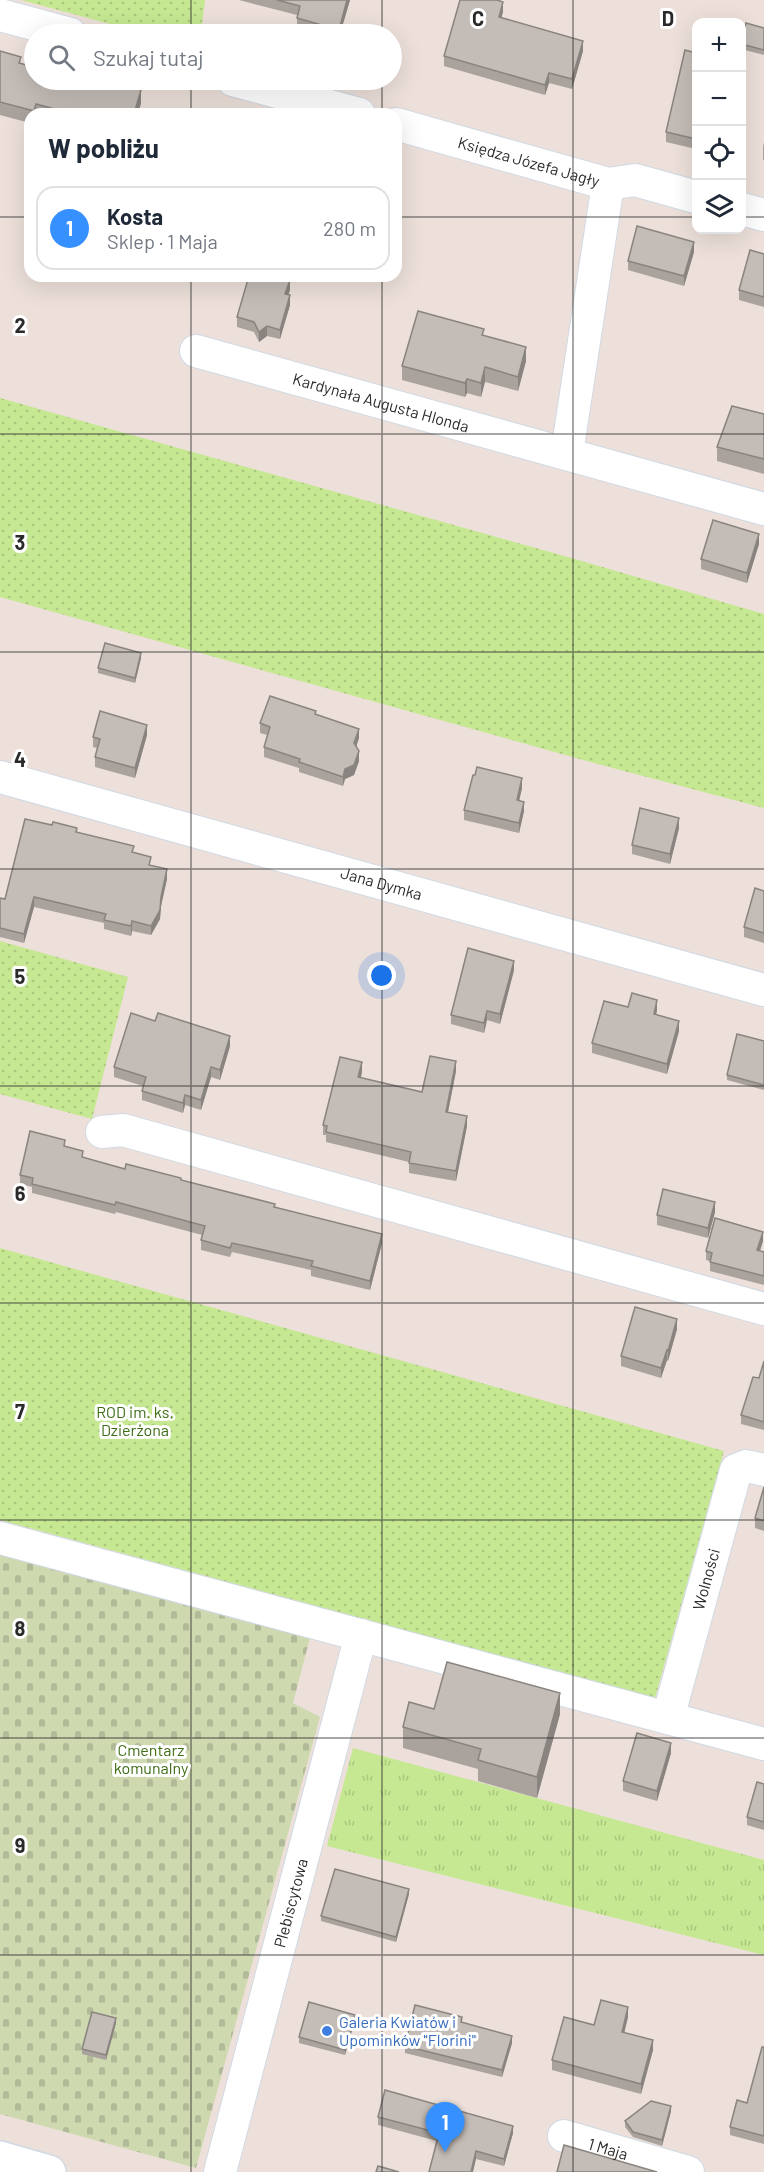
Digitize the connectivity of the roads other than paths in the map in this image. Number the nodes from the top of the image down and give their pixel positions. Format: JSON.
{"nodes":[{"id":1,"x":0,"y":15,"type":"edge"},
{"id":2,"x":33,"y":24,"type":"edge"},
{"id":3,"x":270,"y":90,"type":"edge"},
{"id":4,"x":336,"y":108,"type":"edge"},
{"id":5,"x":402,"y":126,"type":"edge"},
{"id":6,"x":608,"y":184,"type":"junction"},
{"id":7,"x":692,"y":196,"type":"edge"},
{"id":8,"x":746,"y":210,"type":"edge"},
{"id":9,"x":764,"y":215,"type":"edge"},
{"id":10,"x":196,"y":351,"type":"dead end"},
{"id":11,"x":567,"y":453,"type":"junction"},
{"id":12,"x":764,"y":509,"type":"edge"},
{"id":13,"x":0,"y":777,"type":"edge"},
{"id":14,"x":764,"y":990,"type":"edge"},
{"id":15,"x":102,"y":1132,"type":"dead end"},
{"id":16,"x":764,"y":1309,"type":"edge"},
{"id":17,"x":764,"y":1470,"type":"edge"},
{"id":18,"x":0,"y":1538,"type":"edge"},
{"id":19,"x":361,"y":1635,"type":"junction"},
{"id":20,"x":668,"y":1718,"type":"junction"},
{"id":21,"x":764,"y":1744,"type":"edge"},
{"id":22,"x":564,"y":2136,"type":"dead end"},
{"id":23,"x":0,"y":2158,"type":"edge"},
{"id":24,"x":49,"y":2172,"type":"edge"},
{"id":25,"x":220,"y":2172,"type":"edge"},
{"id":26,"x":688,"y":2172,"type":"edge"}],
"edges":[{"from":1,"to":2,"type":"street"},
{"from":3,"to":4,"type":"street"},
{"from":5,"to":6,"type":"street","name":"Księdza Józefa Jagły"},
{"from":6,"to":7,"type":"street","name":"Księdza Józefa Jagły"},
{"from":6,"to":11,"type":"street"},
{"from":8,"to":9,"type":"street"},
{"from":10,"to":11,"type":"street","name":"Kardynała Augusta Hlonda"},
{"from":11,"to":12,"type":"street","name":"Kardynała Augusta Hlonda"},
{"from":13,"to":14,"type":"street","name":"Jana Dymka"},
{"from":15,"to":16,"type":"street"},
{"from":17,"to":20,"type":"street","name":"Wolności"},
{"from":18,"to":19,"type":"street"},
{"from":19,"to":20,"type":"street"},
{"from":19,"to":25,"type":"street","name":"Plebiscytowa"},
{"from":20,"to":21,"type":"street"},
{"from":22,"to":26,"type":"street","name":"1 Maja"},
{"from":23,"to":24,"type":"street"}]}
